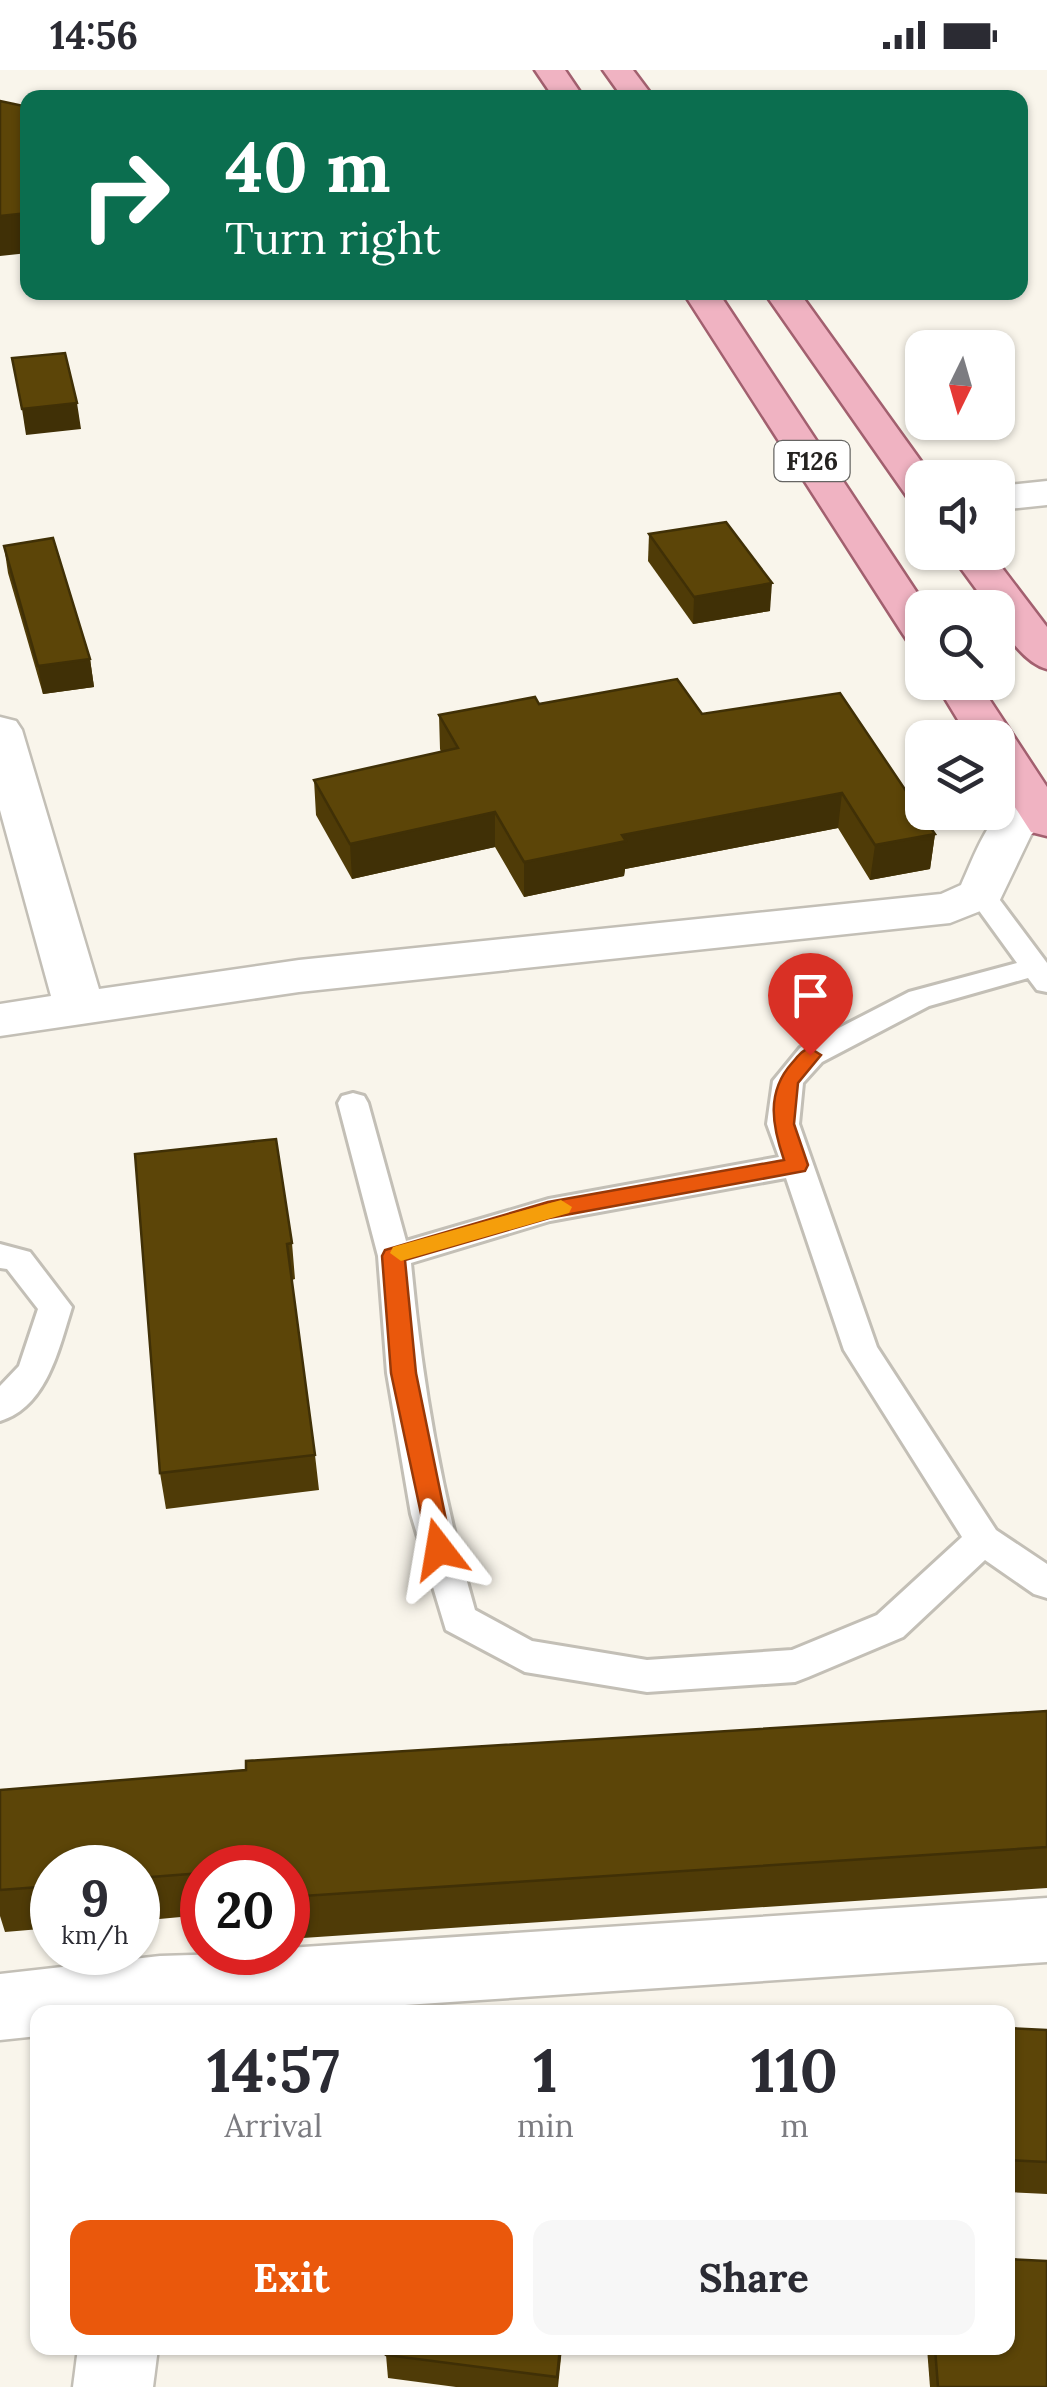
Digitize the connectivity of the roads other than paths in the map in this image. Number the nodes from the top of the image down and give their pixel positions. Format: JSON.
{"nodes":[{"id":1,"x":705,"y":300,"type":"edge"},
{"id":2,"x":786,"y":300,"type":"edge"},
{"id":3,"x":905,"y":466,"type":"edge"},
{"id":4,"x":1047,"y":493,"type":"edge"},
{"id":5,"x":1015,"y":496,"type":"edge"},
{"id":6,"x":982,"y":570,"type":"edge"},
{"id":7,"x":905,"y":605,"type":"edge"},
{"id":8,"x":1047,"y":656,"type":"edge"},
{"id":9,"x":0,"y":730,"type":"edge"},
{"id":10,"x":1015,"y":773,"type":"edge"},
{"id":11,"x":1041,"y":813,"type":"edge"},
{"id":12,"x":981,"y":894,"type":"junction"},
{"id":13,"x":1041,"y":975,"type":"edge"},
{"id":14,"x":78,"y":1007,"type":"junction"},
{"id":15,"x":0,"y":1020,"type":"edge"},
{"id":16,"x":353,"y":1103,"type":"dead end"},
{"id":17,"x":797,"y":1165,"type":"junction"},
{"id":18,"x":0,"y":1256,"type":"edge"},
{"id":19,"x":394,"y":1256,"type":"junction"},
{"id":20,"x":0,"y":1408,"type":"edge"},
{"id":21,"x":984,"y":1540,"type":"junction"},
{"id":22,"x":1047,"y":1583,"type":"edge"},
{"id":23,"x":1047,"y":1930,"type":"edge"},
{"id":24,"x":158,"y":2001,"type":"edge"},
{"id":25,"x":53,"y":2005,"type":"edge"},
{"id":26,"x":30,"y":2006,"type":"edge"},
{"id":27,"x":0,"y":2007,"type":"edge"},
{"id":28,"x":117,"y":2355,"type":"edge"},
{"id":29,"x":113,"y":2387,"type":"edge"}],
"edges":[{"from":1,"to":7,"type":"main road","number":"F126"},
{"from":2,"to":3,"type":"main road","number":"F126"},
{"from":4,"to":5,"type":"street"},
{"from":6,"to":8,"type":"main road"},
{"from":9,"to":14,"type":"street"},
{"from":10,"to":11,"type":"main road"},
{"from":11,"to":12,"type":"street"},
{"from":12,"to":13,"type":"lane"},
{"from":12,"to":14,"type":"street"},
{"from":13,"to":17,"type":"lane"},
{"from":14,"to":15,"type":"street"},
{"from":16,"to":19,"type":"lane"},
{"from":17,"to":19,"type":"lane"},
{"from":17,"to":21,"type":"lane"},
{"from":18,"to":20,"type":"lane"},
{"from":19,"to":21,"type":"lane"},
{"from":21,"to":22,"type":"lane"},
{"from":23,"to":24,"type":"street"},
{"from":24,"to":25,"type":"street"},
{"from":26,"to":27,"type":"street"},
{"from":28,"to":29,"type":"street"}]}
